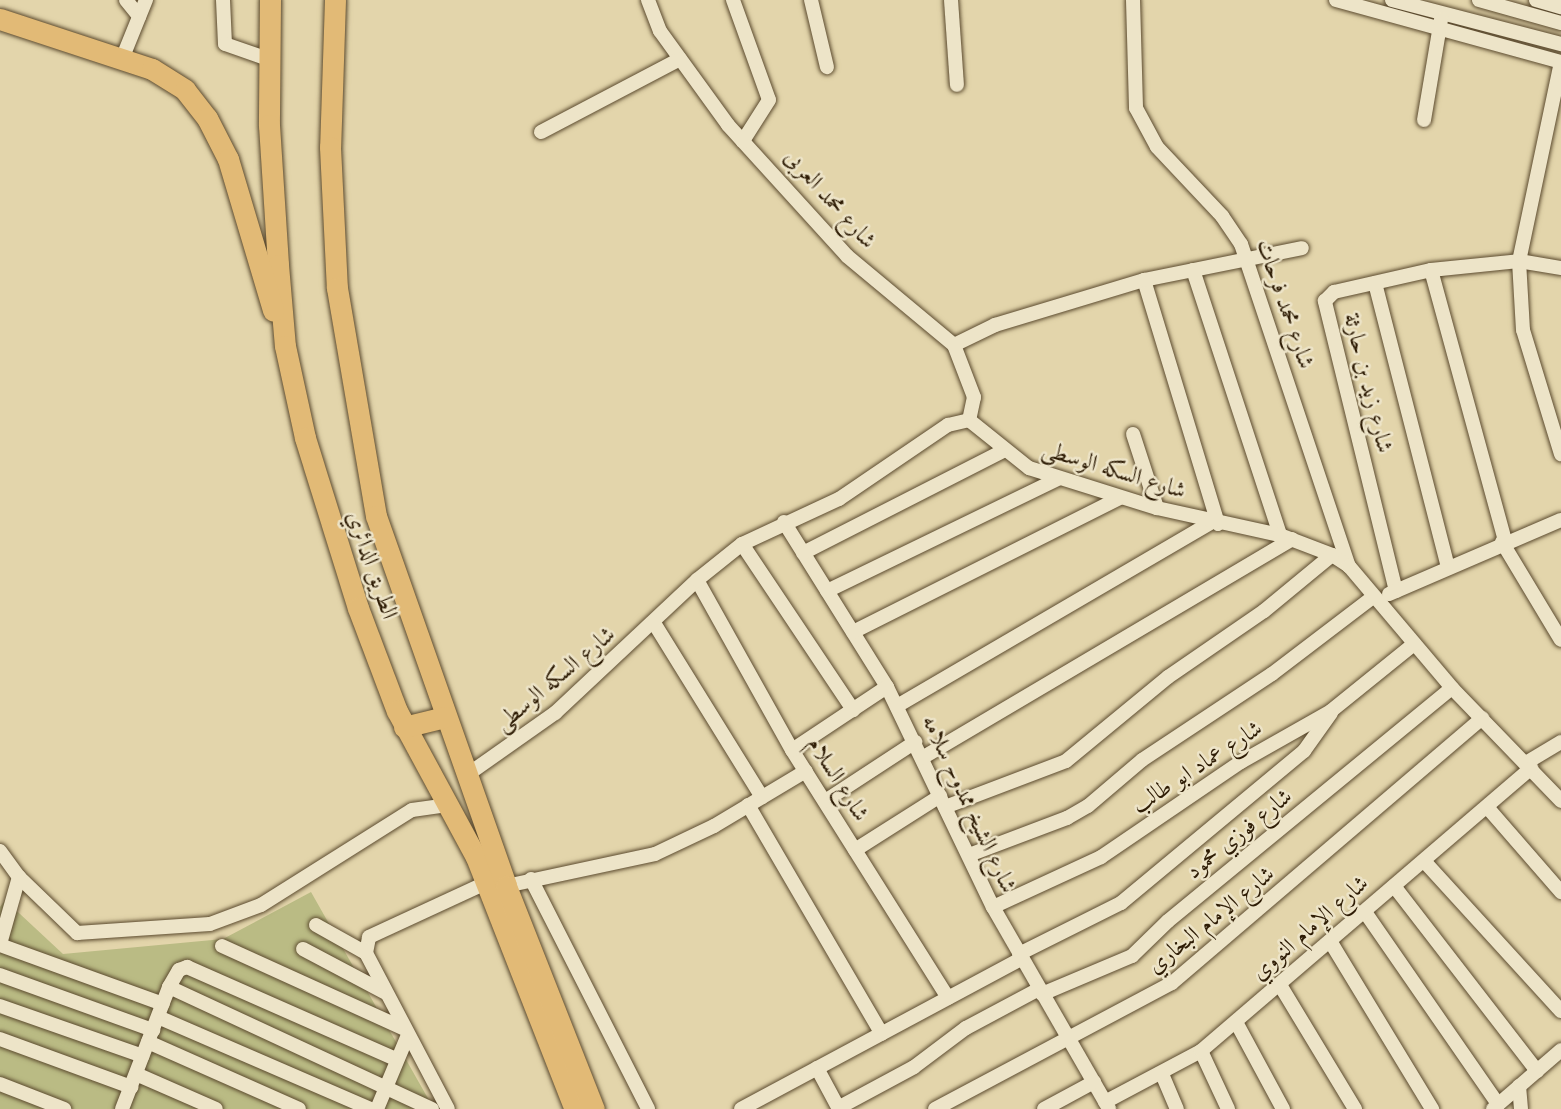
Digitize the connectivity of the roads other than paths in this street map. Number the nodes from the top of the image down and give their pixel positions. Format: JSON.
{"nodes":[{"id":1,"x":126,"y":0,"type":"edge"},
{"id":2,"x":146,"y":0,"type":"edge"},
{"id":3,"x":223,"y":0,"type":"edge"},
{"id":4,"x":270,"y":0,"type":"edge"},
{"id":5,"x":335,"y":0,"type":"edge"},
{"id":6,"x":648,"y":0,"type":"edge"},
{"id":7,"x":733,"y":0,"type":"edge"},
{"id":8,"x":810,"y":0,"type":"edge"},
{"id":9,"x":951,"y":0,"type":"edge"},
{"id":10,"x":1133,"y":0,"type":"edge"},
{"id":11,"x":1336,"y":0,"type":"edge"},
{"id":12,"x":1392,"y":0,"type":"edge"},
{"id":13,"x":1479,"y":0,"type":"edge"},
{"id":14,"x":1536,"y":0,"type":"edge"},
{"id":15,"x":1370,"y":4,"type":"edge"},
{"id":16,"x":1561,"y":7,"type":"edge"},
{"id":17,"x":139,"y":16,"type":"junction"},
{"id":18,"x":0,"y":19,"type":"edge"},
{"id":19,"x":1440,"y":21,"type":"junction"},
{"id":20,"x":1561,"y":23,"type":"edge"},
{"id":21,"x":1522,"y":33,"type":"junction"},
{"id":22,"x":1561,"y":44,"type":"edge"},
{"id":23,"x":1519,"y":50,"type":"junction"},
{"id":24,"x":122,"y":59,"type":"junction"},
{"id":25,"x":268,"y":59,"type":"junction"},
{"id":26,"x":680,"y":59,"type":"junction"},
{"id":27,"x":1561,"y":62,"type":"edge"},
{"id":28,"x":827,"y":67,"type":"dead end"},
{"id":29,"x":957,"y":85,"type":"dead end"},
{"id":30,"x":1424,"y":120,"type":"dead end"},
{"id":31,"x":541,"y":132,"type":"dead end"},
{"id":32,"x":743,"y":141,"type":"junction"},
{"id":33,"x":1302,"y":248,"type":"dead end"},
{"id":34,"x":1247,"y":259,"type":"junction"},
{"id":35,"x":1519,"y":261,"type":"junction"},
{"id":36,"x":1561,"y":268,"type":"edge"},
{"id":37,"x":1193,"y":270,"type":"junction"},
{"id":38,"x":1431,"y":270,"type":"junction"},
{"id":39,"x":1144,"y":280,"type":"junction"},
{"id":40,"x":1375,"y":283,"type":"junction"},
{"id":41,"x":954,"y":345,"type":"junction"},
{"id":42,"x":285,"y":346,"type":"junction"},
{"id":43,"x":969,"y":420,"type":"junction"},
{"id":44,"x":1133,"y":434,"type":"dead end"},
{"id":45,"x":1003,"y":451,"type":"junction"},
{"id":46,"x":1561,"y":454,"type":"edge"},
{"id":47,"x":1058,"y":479,"type":"junction"},
{"id":48,"x":1121,"y":498,"type":"junction"},
{"id":49,"x":1157,"y":508,"type":"junction"},
{"id":50,"x":1561,"y":520,"type":"edge"},
{"id":51,"x":784,"y":522,"type":"junction"},
{"id":52,"x":1215,"y":523,"type":"junction"},
{"id":53,"x":1286,"y":536,"type":"junction"},
{"id":54,"x":1503,"y":542,"type":"junction"},
{"id":55,"x":742,"y":544,"type":"junction"},
{"id":56,"x":803,"y":553,"type":"junction"},
{"id":57,"x":1332,"y":555,"type":"junction"},
{"id":58,"x":1349,"y":566,"type":"junction"},
{"id":59,"x":1448,"y":567,"type":"junction"},
{"id":60,"x":697,"y":580,"type":"junction"},
{"id":61,"x":827,"y":591,"type":"junction"},
{"id":62,"x":1396,"y":591,"type":"junction"},
{"id":63,"x":1374,"y":598,"type":"junction"},
{"id":64,"x":654,"y":623,"type":"junction"},
{"id":65,"x":853,"y":632,"type":"junction"},
{"id":66,"x":1561,"y":640,"type":"edge"},
{"id":67,"x":1414,"y":644,"type":"junction"},
{"id":68,"x":887,"y":687,"type":"junction"},
{"id":69,"x":1452,"y":688,"type":"junction"},
{"id":70,"x":897,"y":706,"type":"junction"},
{"id":71,"x":853,"y":710,"type":"junction"},
{"id":72,"x":1331,"y":711,"type":"junction"},
{"id":73,"x":445,"y":717,"type":"junction"},
{"id":74,"x":1482,"y":718,"type":"junction"},
{"id":75,"x":404,"y":727,"type":"junction"},
{"id":76,"x":915,"y":742,"type":"junction"},
{"id":77,"x":1561,"y":742,"type":"edge"},
{"id":78,"x":792,"y":750,"type":"junction"},
{"id":79,"x":922,"y":758,"type":"junction"},
{"id":80,"x":1529,"y":766,"type":"junction"},
{"id":81,"x":806,"y":771,"type":"junction"},
{"id":82,"x":467,"y":775,"type":"junction"},
{"id":83,"x":762,"y":797,"type":"junction"},
{"id":84,"x":942,"y":801,"type":"junction"},
{"id":85,"x":1561,"y":801,"type":"edge"},
{"id":86,"x":825,"y":802,"type":"junction"},
{"id":87,"x":449,"y":805,"type":"junction"},
{"id":88,"x":748,"y":805,"type":"junction"},
{"id":89,"x":1487,"y":807,"type":"junction"},
{"id":90,"x":855,"y":850,"type":"junction"},
{"id":91,"x":0,"y":851,"type":"edge"},
{"id":92,"x":968,"y":855,"type":"junction"},
{"id":93,"x":1424,"y":861,"type":"junction"},
{"id":94,"x":19,"y":877,"type":"junction"},
{"id":95,"x":531,"y":879,"type":"junction"},
{"id":96,"x":496,"y":884,"type":"junction"},
{"id":97,"x":1394,"y":886,"type":"junction"},
{"id":98,"x":1561,"y":892,"type":"edge"},
{"id":99,"x":993,"y":906,"type":"junction"},
{"id":100,"x":1365,"y":912,"type":"junction"},
{"id":101,"x":316,"y":925,"type":"dead end"},
{"id":102,"x":1330,"y":941,"type":"junction"},
{"id":103,"x":0,"y":945,"type":"edge"},
{"id":104,"x":222,"y":946,"type":"dead end"},
{"id":105,"x":303,"y":949,"type":"dead end"},
{"id":106,"x":366,"y":953,"type":"junction"},
{"id":107,"x":1020,"y":957,"type":"junction"},
{"id":108,"x":526,"y":959,"type":"junction"},
{"id":109,"x":0,"y":975,"type":"edge"},
{"id":110,"x":1280,"y":985,"type":"junction"},
{"id":111,"x":169,"y":987,"type":"junction"},
{"id":112,"x":1040,"y":991,"type":"junction"},
{"id":113,"x":386,"y":993,"type":"junction"},
{"id":114,"x":948,"y":998,"type":"junction"},
{"id":115,"x":0,"y":1006,"type":"edge"},
{"id":116,"x":1561,"y":1012,"type":"edge"},
{"id":117,"x":1237,"y":1022,"type":"junction"},
{"id":118,"x":153,"y":1030,"type":"junction"},
{"id":119,"x":407,"y":1032,"type":"junction"},
{"id":120,"x":882,"y":1034,"type":"junction"},
{"id":121,"x":1068,"y":1038,"type":"junction"},
{"id":122,"x":0,"y":1039,"type":"edge"},
{"id":123,"x":1561,"y":1050,"type":"edge"},
{"id":124,"x":1201,"y":1051,"type":"junction"},
{"id":125,"x":396,"y":1059,"type":"junction"},
{"id":126,"x":817,"y":1068,"type":"junction"},
{"id":127,"x":1537,"y":1070,"type":"junction"},
{"id":128,"x":1162,"y":1074,"type":"junction"},
{"id":129,"x":133,"y":1081,"type":"junction"},
{"id":130,"x":1094,"y":1082,"type":"junction"},
{"id":131,"x":0,"y":1084,"type":"edge"},
{"id":132,"x":386,"y":1086,"type":"junction"},
{"id":133,"x":1519,"y":1086,"type":"junction"},
{"id":134,"x":1107,"y":1105,"type":"edge"},
{"id":135,"x":1496,"y":1107,"type":"edge"},
{"id":136,"x":839,"y":1108,"type":"edge"},
{"id":137,"x":64,"y":1109,"type":"edge"},
{"id":138,"x":122,"y":1109,"type":"edge"},
{"id":139,"x":216,"y":1109,"type":"edge"},
{"id":140,"x":299,"y":1109,"type":"edge"},
{"id":141,"x":371,"y":1109,"type":"edge"},
{"id":142,"x":377,"y":1109,"type":"edge"},
{"id":143,"x":432,"y":1109,"type":"edge"},
{"id":144,"x":448,"y":1109,"type":"edge"},
{"id":145,"x":575,"y":1109,"type":"edge"},
{"id":146,"x":594,"y":1109,"type":"edge"},
{"id":147,"x":648,"y":1109,"type":"edge"},
{"id":148,"x":741,"y":1109,"type":"edge"},
{"id":149,"x":935,"y":1109,"type":"edge"},
{"id":150,"x":1044,"y":1109,"type":"edge"},
{"id":151,"x":1177,"y":1109,"type":"edge"},
{"id":152,"x":1228,"y":1109,"type":"edge"},
{"id":153,"x":1283,"y":1109,"type":"edge"},
{"id":154,"x":1355,"y":1109,"type":"edge"},
{"id":155,"x":1432,"y":1109,"type":"edge"},
{"id":156,"x":1521,"y":1109,"type":"edge"}],
"edges":[{"from":1,"to":17,"type":"street"},
{"from":2,"to":17,"type":"street"},
{"from":3,"to":25,"type":"street"},
{"from":4,"to":25,"type":"highway","name":"الطريق الدائري"},
{"from":5,"to":73,"type":"highway","name":"الطريق الدائري"},
{"from":6,"to":26,"type":"street","name":"شارع محمد العربى"},
{"from":7,"to":32,"type":"street"},
{"from":8,"to":28,"type":"street"},
{"from":9,"to":29,"type":"street"},
{"from":10,"to":34,"type":"street","name":"شارع محمد فرحات"},
{"from":11,"to":15,"type":"street"},
{"from":12,"to":19,"type":"street"},
{"from":13,"to":20,"type":"street"},
{"from":14,"to":16,"type":"street"},
{"from":15,"to":19,"type":"street"},
{"from":17,"to":24,"type":"street"},
{"from":18,"to":24,"type":"highway"},
{"from":19,"to":21,"type":"street"},
{"from":19,"to":23,"type":"street"},
{"from":19,"to":30,"type":"street"},
{"from":21,"to":22,"type":"street"},
{"from":21,"to":23,"type":"street"},
{"from":23,"to":27,"type":"street"},
{"from":24,"to":42,"type":"highway"},
{"from":25,"to":42,"type":"highway","name":"الطريق الدائري"},
{"from":26,"to":31,"type":"street"},
{"from":26,"to":32,"type":"street","name":"شارع محمد العربى"},
{"from":27,"to":35,"type":"street"},
{"from":32,"to":41,"type":"street","name":"شارع محمد العربى"},
{"from":33,"to":34,"type":"street"},
{"from":34,"to":37,"type":"street"},
{"from":34,"to":58,"type":"street","name":"شارع محمد فرحات"},
{"from":35,"to":36,"type":"street","name":"شارع زيد بن حارثة"},
{"from":35,"to":38,"type":"street","name":"شارع زيد بن حارثة"},
{"from":35,"to":46,"type":"street"},
{"from":37,"to":39,"type":"street"},
{"from":37,"to":53,"type":"street"},
{"from":38,"to":40,"type":"street","name":"شارع زيد بن حارثة"},
{"from":38,"to":54,"type":"street"},
{"from":39,"to":41,"type":"street"},
{"from":39,"to":52,"type":"street"},
{"from":40,"to":59,"type":"street"},
{"from":40,"to":62,"type":"street","name":"شارع زيد بن حارثة"},
{"from":41,"to":43,"type":"street","name":"شارع محمد العربى"},
{"from":42,"to":75,"type":"highway","name":"الطريق الدائري"},
{"from":43,"to":45,"type":"street","name":"شارع السكه الوسطى"},
{"from":43,"to":51,"type":"street","name":"شارع السكه الوسطى"},
{"from":44,"to":49,"type":"street"},
{"from":45,"to":47,"type":"street","name":"شارع السكه الوسطى"},
{"from":45,"to":56,"type":"street"},
{"from":47,"to":48,"type":"street","name":"شارع السكه الوسطى"},
{"from":47,"to":61,"type":"street"},
{"from":48,"to":49,"type":"street","name":"شارع السكه الوسطى"},
{"from":48,"to":65,"type":"street"},
{"from":49,"to":52,"type":"street","name":"شارع السكه الوسطى"},
{"from":50,"to":54,"type":"street"},
{"from":51,"to":55,"type":"street","name":"شارع السكه الوسطى"},
{"from":51,"to":56,"type":"street","name":"شارع الشيخ ممدوح سلامه"},
{"from":52,"to":53,"type":"street","name":"شارع السكه الوسطى"},
{"from":52,"to":70,"type":"street"},
{"from":53,"to":57,"type":"street","name":"شارع السكه الوسطى"},
{"from":53,"to":79,"type":"street"},
{"from":54,"to":59,"type":"street"},
{"from":54,"to":66,"type":"street"},
{"from":55,"to":60,"type":"street","name":"شارع السكه الوسطى"},
{"from":55,"to":71,"type":"street"},
{"from":56,"to":61,"type":"street","name":"شارع الشيخ ممدوح سلامه"},
{"from":57,"to":58,"type":"street","name":"شارع السكه الوسطى"},
{"from":57,"to":84,"type":"street"},
{"from":58,"to":63,"type":"street","name":"شارع السكه الوسطى"},
{"from":59,"to":62,"type":"street"},
{"from":60,"to":64,"type":"street","name":"شارع السكه الوسطى"},
{"from":60,"to":78,"type":"street","name":"شارع السلام"},
{"from":61,"to":65,"type":"street","name":"شارع الشيخ ممدوح سلامه"},
{"from":62,"to":63,"type":"street"},
{"from":63,"to":67,"type":"street","name":"شارع السكه الوسطى"},
{"from":63,"to":92,"type":"street"},
{"from":64,"to":82,"type":"street","name":"شارع السكه الوسطى"},
{"from":64,"to":83,"type":"street"},
{"from":65,"to":68,"type":"street","name":"شارع الشيخ ممدوح سلامه"},
{"from":67,"to":69,"type":"street","name":"شارع السكه الوسطى"},
{"from":67,"to":72,"type":"street","name":"شارع عماد ابو طالب"},
{"from":68,"to":70,"type":"street","name":"شارع الشيخ ممدوح سلامه"},
{"from":68,"to":71,"type":"street"},
{"from":69,"to":74,"type":"street","name":"شارع السكه الوسطى"},
{"from":69,"to":112,"type":"street","name":"شارع فوزي محمود"},
{"from":70,"to":76,"type":"street","name":"شارع الشيخ ممدوح سلامه"},
{"from":71,"to":78,"type":"street"},
{"from":72,"to":99,"type":"street","name":"شارع عماد ابو طالب"},
{"from":72,"to":107,"type":"street"},
{"from":73,"to":75,"type":"highway"},
{"from":73,"to":82,"type":"highway","name":"الطريق الدائري"},
{"from":74,"to":80,"type":"street","name":"شارع السكه الوسطى"},
{"from":74,"to":121,"type":"street","name":"شارع الإمام البخاري"},
{"from":75,"to":87,"type":"highway","name":"الطريق الدائري"},
{"from":76,"to":79,"type":"street","name":"شارع الشيخ ممدوح سلامه"},
{"from":76,"to":86,"type":"street"},
{"from":77,"to":80,"type":"street","name":"شارع الإمام النووي"},
{"from":78,"to":81,"type":"street","name":"شارع السلام"},
{"from":79,"to":84,"type":"street","name":"شارع الشيخ ممدوح سلامه"},
{"from":80,"to":85,"type":"street","name":"شارع السكه الوسطى"},
{"from":80,"to":89,"type":"street","name":"شارع الإمام النووي"},
{"from":81,"to":83,"type":"street"},
{"from":81,"to":86,"type":"street","name":"شارع السلام"},
{"from":82,"to":96,"type":"highway","name":"الطريق الدائري"},
{"from":83,"to":88,"type":"street"},
{"from":84,"to":90,"type":"street"},
{"from":84,"to":92,"type":"street","name":"شارع الشيخ ممدوح سلامه"},
{"from":86,"to":90,"type":"street","name":"شارع السلام"},
{"from":87,"to":94,"type":"street"},
{"from":87,"to":96,"type":"highway","name":"الطريق الدائري"},
{"from":88,"to":95,"type":"street"},
{"from":88,"to":120,"type":"street"},
{"from":89,"to":93,"type":"street","name":"شارع الإمام النووي"},
{"from":89,"to":98,"type":"street"},
{"from":90,"to":114,"type":"street","name":"شارع السلام"},
{"from":91,"to":94,"type":"street"},
{"from":92,"to":99,"type":"street","name":"شارع الشيخ ممدوح سلامه"},
{"from":93,"to":97,"type":"street","name":"شارع الإمام النووي"},
{"from":93,"to":116,"type":"street"},
{"from":94,"to":103,"type":"street"},
{"from":95,"to":96,"type":"street"},
{"from":95,"to":147,"type":"street"},
{"from":96,"to":106,"type":"street"},
{"from":96,"to":108,"type":"highway","name":"الطريق الدائري"},
{"from":97,"to":100,"type":"street","name":"شارع الإمام النووي"},
{"from":97,"to":127,"type":"street"},
{"from":99,"to":107,"type":"street","name":"شارع الشيخ ممدوح سلامه"},
{"from":100,"to":102,"type":"street","name":"شارع الإمام النووي"},
{"from":100,"to":135,"type":"street"},
{"from":101,"to":106,"type":"street"},
{"from":102,"to":110,"type":"street","name":"شارع الإمام النووي"},
{"from":102,"to":155,"type":"street"},
{"from":103,"to":118,"type":"street"},
{"from":104,"to":119,"type":"street"},
{"from":105,"to":113,"type":"street"},
{"from":106,"to":113,"type":"street"},
{"from":107,"to":112,"type":"street","name":"شارع الشيخ ممدوح سلامه"},
{"from":107,"to":114,"type":"street"},
{"from":108,"to":145,"type":"highway","name":"الطريق الدائري"},
{"from":108,"to":146,"type":"highway","name":"الطريق الدائري"},
{"from":109,"to":118,"type":"street"},
{"from":110,"to":117,"type":"street","name":"شارع الإمام النووي"},
{"from":110,"to":154,"type":"street"},
{"from":111,"to":118,"type":"street"},
{"from":111,"to":125,"type":"street"},
{"from":111,"to":132,"type":"street"},
{"from":112,"to":121,"type":"street","name":"شارع الشيخ ممدوح سلامه"},
{"from":112,"to":136,"type":"street","name":"شارع فوزي محمود"},
{"from":113,"to":119,"type":"street"},
{"from":114,"to":120,"type":"street"},
{"from":115,"to":118,"type":"street"},
{"from":117,"to":124,"type":"street","name":"شارع الإمام النووي"},
{"from":117,"to":153,"type":"street"},
{"from":118,"to":129,"type":"street"},
{"from":118,"to":140,"type":"street"},
{"from":118,"to":141,"type":"street"},
{"from":119,"to":125,"type":"street"},
{"from":119,"to":144,"type":"street"},
{"from":120,"to":126,"type":"street"},
{"from":121,"to":130,"type":"street","name":"شارع الشيخ ممدوح سلامه"},
{"from":121,"to":149,"type":"street","name":"شارع الإمام البخاري"},
{"from":122,"to":129,"type":"street"},
{"from":123,"to":127,"type":"street"},
{"from":124,"to":128,"type":"street","name":"شارع الإمام النووي"},
{"from":124,"to":152,"type":"street"},
{"from":125,"to":132,"type":"street"},
{"from":126,"to":136,"type":"street"},
{"from":126,"to":148,"type":"street"},
{"from":127,"to":133,"type":"street"},
{"from":128,"to":134,"type":"street","name":"شارع الإمام النووي"},
{"from":128,"to":151,"type":"street"},
{"from":129,"to":138,"type":"street"},
{"from":129,"to":139,"type":"street"},
{"from":130,"to":134,"type":"street","name":"شارع الشيخ ممدوح سلامه"},
{"from":130,"to":150,"type":"street"},
{"from":131,"to":137,"type":"street"},
{"from":132,"to":142,"type":"street"},
{"from":132,"to":143,"type":"street"},
{"from":133,"to":135,"type":"street"},
{"from":133,"to":156,"type":"street"}]}
